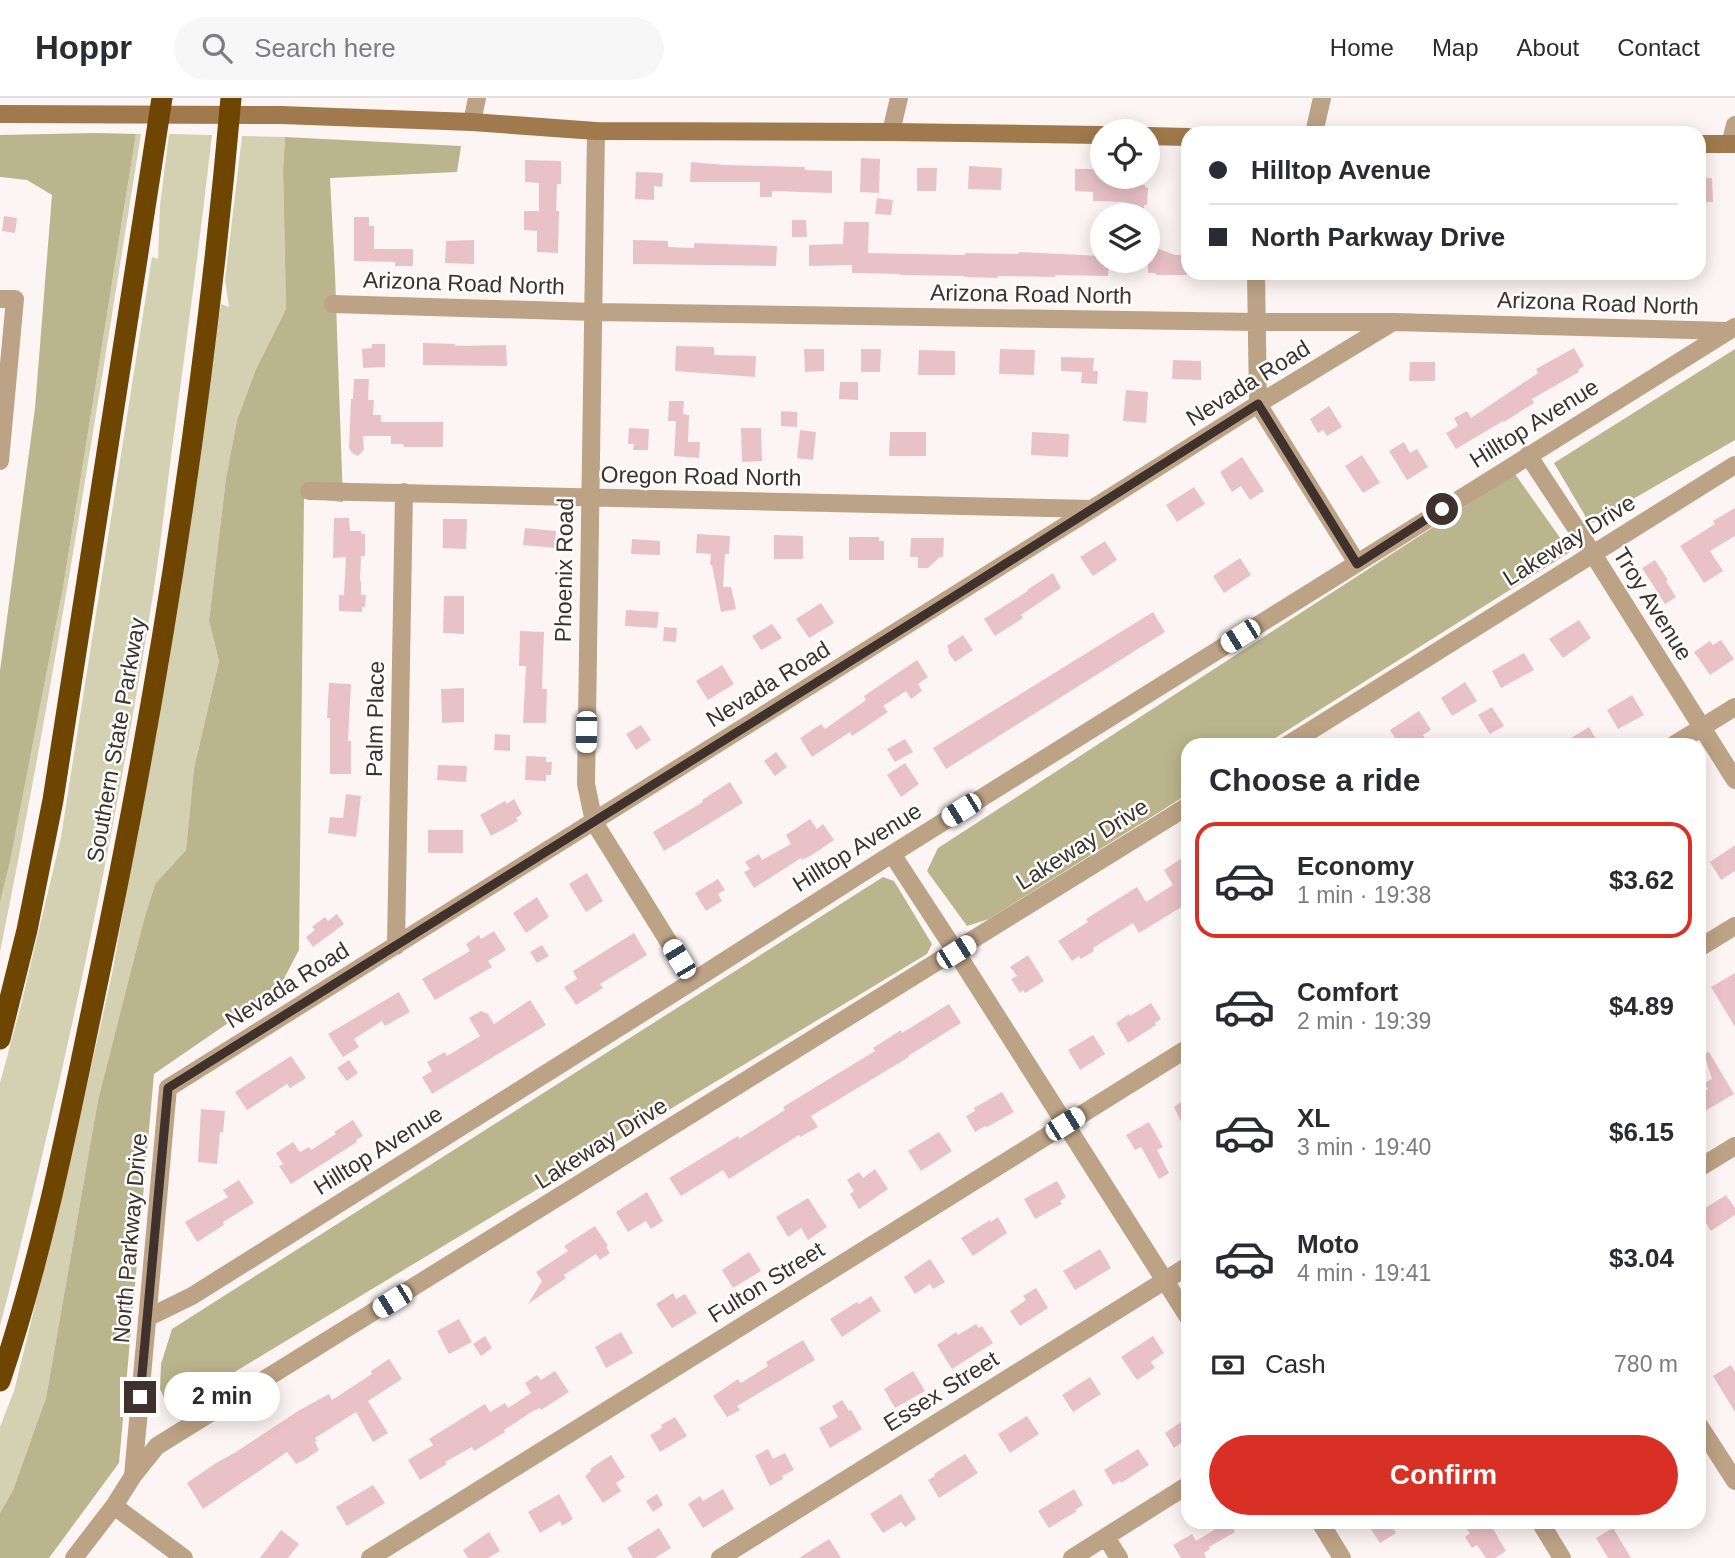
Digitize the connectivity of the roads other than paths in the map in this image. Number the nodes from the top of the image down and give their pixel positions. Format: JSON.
{"nodes":[{"id":1,"x":162,"y":98,"type":"edge"},
{"id":2,"x":231,"y":98,"type":"edge"},
{"id":3,"x":477,"y":98,"type":"edge"},
{"id":4,"x":899,"y":98,"type":"edge"},
{"id":5,"x":1322,"y":98,"type":"edge"},
{"id":6,"x":0,"y":114,"type":"edge"},
{"id":7,"x":472,"y":122,"type":"junction"},
{"id":8,"x":1735,"y":125,"type":"edge"},
{"id":9,"x":1316,"y":126,"type":"edge"},
{"id":10,"x":596,"y":131,"type":"junction"},
{"id":11,"x":891,"y":132,"type":"junction"},
{"id":12,"x":1090,"y":135,"type":"edge"},
{"id":13,"x":1160,"y":136,"type":"edge"},
{"id":14,"x":1181,"y":137,"type":"edge"},
{"id":15,"x":1706,"y":144,"type":"edge"},
{"id":16,"x":1733,"y":144,"type":"edge"},
{"id":17,"x":1256,"y":280,"type":"edge"},
{"id":18,"x":8,"y":299,"type":"edge"},
{"id":19,"x":333,"y":304,"type":"dead end"},
{"id":20,"x":594,"y":312,"type":"junction"},
{"id":21,"x":1256,"y":323,"type":"junction"},
{"id":22,"x":1393,"y":323,"type":"junction"},
{"id":23,"x":1731,"y":329,"type":"edge"},
{"id":24,"x":1258,"y":404,"type":"junction"},
{"id":25,"x":1528,"y":455,"type":"junction"},
{"id":26,"x":0,"y":461,"type":"edge"},
{"id":27,"x":1735,"y":466,"type":"edge"},
{"id":28,"x":309,"y":491,"type":"dead end"},
{"id":29,"x":404,"y":492,"type":"junction"},
{"id":30,"x":589,"y":498,"type":"junction"},
{"id":31,"x":1092,"y":509,"type":"junction"},
{"id":32,"x":1593,"y":554,"type":"junction"},
{"id":33,"x":1357,"y":564,"type":"junction"},
{"id":34,"x":1735,"y":706,"type":"edge"},
{"id":35,"x":1702,"y":727,"type":"junction"},
{"id":36,"x":1299,"y":738,"type":"edge"},
{"id":37,"x":1685,"y":738,"type":"edge"},
{"id":38,"x":1735,"y":780,"type":"edge"},
{"id":39,"x":1181,"y":811,"type":"edge"},
{"id":40,"x":594,"y":822,"type":"junction"},
{"id":41,"x":892,"y":854,"type":"junction"},
{"id":42,"x":1735,"y":926,"type":"edge"},
{"id":43,"x":1706,"y":944,"type":"edge"},
{"id":44,"x":396,"y":946,"type":"junction"},
{"id":45,"x":956,"y":952,"type":"junction"},
{"id":46,"x":693,"y":981,"type":"junction"},
{"id":47,"x":0,"y":1039,"type":"edge"},
{"id":48,"x":1181,"y":1052,"type":"edge"},
{"id":49,"x":168,"y":1088,"type":"joint"},
{"id":50,"x":1065,"y":1124,"type":"junction"},
{"id":51,"x":1735,"y":1146,"type":"edge"},
{"id":52,"x":1706,"y":1164,"type":"edge"},
{"id":53,"x":1181,"y":1270,"type":"edge"},
{"id":54,"x":1164,"y":1281,"type":"junction"},
{"id":55,"x":1181,"y":1306,"type":"edge"},
{"id":56,"x":147,"y":1318,"type":"junction"},
{"id":57,"x":0,"y":1381,"type":"edge"},
{"id":58,"x":1706,"y":1435,"type":"edge"},
{"id":59,"x":133,"y":1475,"type":"junction"},
{"id":60,"x":1735,"y":1481,"type":"edge"},
{"id":61,"x":1181,"y":1489,"type":"edge"},
{"id":62,"x":114,"y":1506,"type":"junction"},
{"id":63,"x":1324,"y":1529,"type":"edge"},
{"id":64,"x":1544,"y":1529,"type":"edge"},
{"id":65,"x":1106,"y":1537,"type":"junction"},
{"id":66,"x":74,"y":1558,"type":"edge"},
{"id":67,"x":184,"y":1558,"type":"edge"},
{"id":68,"x":370,"y":1558,"type":"edge"},
{"id":69,"x":720,"y":1558,"type":"edge"},
{"id":70,"x":1072,"y":1558,"type":"edge"},
{"id":71,"x":1119,"y":1558,"type":"edge"},
{"id":72,"x":1342,"y":1558,"type":"edge"},
{"id":73,"x":1562,"y":1558,"type":"edge"}],
"edges":[{"from":1,"to":47,"type":"highway"},
{"from":2,"to":57,"type":"highway","name":"Southern State Parkway"},
{"from":3,"to":7,"type":"street"},
{"from":4,"to":11,"type":"street"},
{"from":5,"to":9,"type":"street"},
{"from":6,"to":7,"type":"main road"},
{"from":7,"to":10,"type":"main road"},
{"from":8,"to":16,"type":"street"},
{"from":10,"to":11,"type":"main road"},
{"from":10,"to":20,"type":"street","name":"Phoenix Road"},
{"from":11,"to":12,"type":"main road"},
{"from":13,"to":14,"type":"main road"},
{"from":15,"to":16,"type":"main road"},
{"from":17,"to":21,"type":"street"},
{"from":18,"to":26,"type":"street"},
{"from":19,"to":20,"type":"street","name":"Arizona Road North"},
{"from":20,"to":21,"type":"street","name":"Arizona Road North"},
{"from":20,"to":30,"type":"street","name":"Phoenix Road"},
{"from":21,"to":22,"type":"street","name":"Arizona Road North"},
{"from":21,"to":24,"type":"street"},
{"from":22,"to":23,"type":"street","name":"Arizona Road North"},
{"from":22,"to":24,"type":"street","name":"Nevada Road"},
{"from":23,"to":25,"type":"street","name":"Hilltop Avenue"},
{"from":24,"to":31,"type":"street","name":"Nevada Road"},
{"from":24,"to":33,"type":"street"},
{"from":25,"to":32,"type":"street","name":"Troy Avenue"},
{"from":25,"to":33,"type":"street","name":"Hilltop Avenue"},
{"from":27,"to":32,"type":"street","name":"Lakeway Drive"},
{"from":28,"to":29,"type":"street","name":"Oregon Road North"},
{"from":29,"to":30,"type":"street","name":"Oregon Road North"},
{"from":29,"to":44,"type":"street","name":"Palm Place"},
{"from":30,"to":31,"type":"street","name":"Oregon Road North"},
{"from":30,"to":40,"type":"street","name":"Phoenix Road"},
{"from":31,"to":40,"type":"street","name":"Nevada Road"},
{"from":32,"to":35,"type":"street","name":"Troy Avenue"},
{"from":32,"to":36,"type":"street","name":"Lakeway Drive"},
{"from":33,"to":41,"type":"street","name":"Hilltop Avenue"},
{"from":34,"to":35,"type":"street"},
{"from":35,"to":37,"type":"street"},
{"from":35,"to":38,"type":"street","name":"Troy Avenue"},
{"from":39,"to":45,"type":"street","name":"Lakeway Drive"},
{"from":40,"to":44,"type":"street","name":"Nevada Road"},
{"from":40,"to":46,"type":"street","name":"Phoenix Road"},
{"from":41,"to":45,"type":"street"},
{"from":41,"to":46,"type":"street","name":"Hilltop Avenue"},
{"from":42,"to":43,"type":"street"},
{"from":44,"to":49,"type":"street","name":"Nevada Road"},
{"from":45,"to":50,"type":"street"},
{"from":45,"to":59,"type":"street","name":"Lakeway Drive"},
{"from":46,"to":56,"type":"street","name":"Hilltop Avenue"},
{"from":48,"to":50,"type":"street","name":"Fulton Street"},
{"from":49,"to":56,"type":"street","name":"North Parkway Drive"},
{"from":50,"to":54,"type":"street"},
{"from":50,"to":68,"type":"street","name":"Fulton Street"},
{"from":51,"to":52,"type":"street"},
{"from":53,"to":54,"type":"street","name":"Essex Street"},
{"from":54,"to":55,"type":"street"},
{"from":54,"to":69,"type":"street","name":"Essex Street"},
{"from":56,"to":59,"type":"street","name":"North Parkway Drive"},
{"from":58,"to":60,"type":"street"},
{"from":59,"to":62,"type":"street","name":"Lakeway Drive"},
{"from":61,"to":65,"type":"street"},
{"from":62,"to":66,"type":"street","name":"Lakeway Drive"},
{"from":62,"to":67,"type":"street"},
{"from":63,"to":72,"type":"street"},
{"from":64,"to":73,"type":"street"},
{"from":65,"to":70,"type":"street"},
{"from":65,"to":71,"type":"street"}]}
